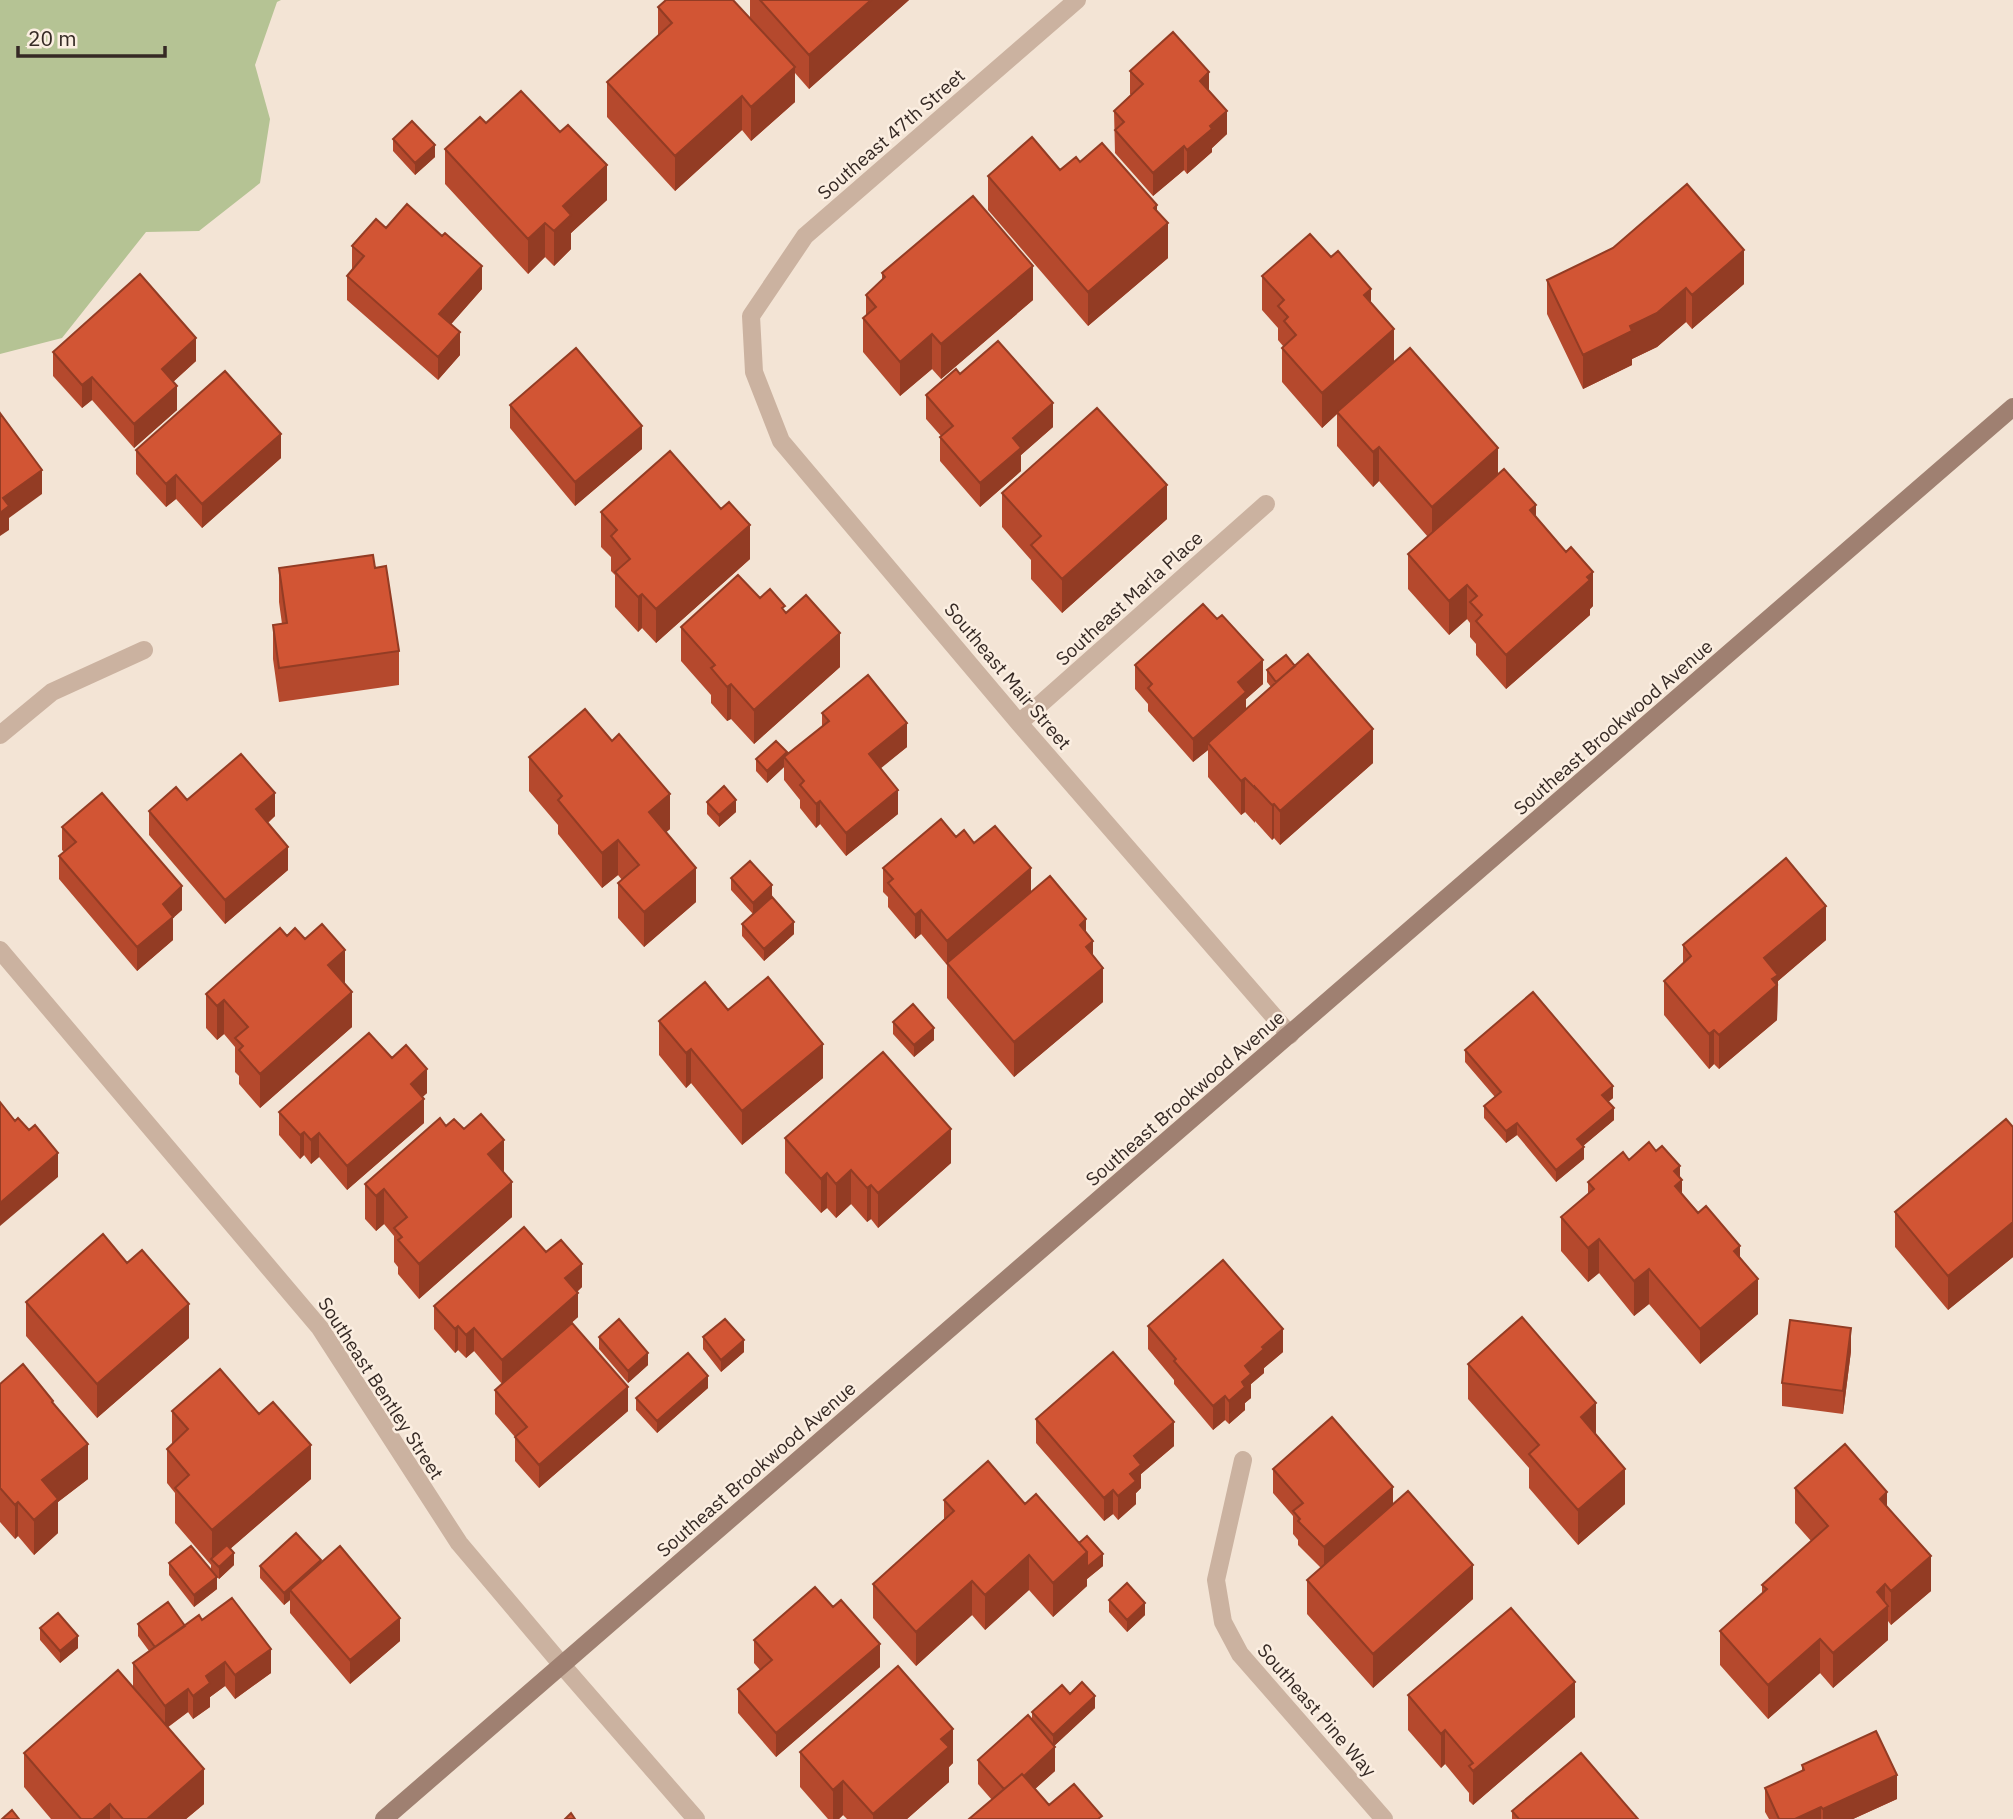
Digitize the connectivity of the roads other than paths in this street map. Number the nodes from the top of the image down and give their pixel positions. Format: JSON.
{"nodes":[{"id":1,"x":1077,"y":0,"type":"edge"},
{"id":2,"x":751,"y":316,"type":"joint"},
{"id":3,"x":2013,"y":407,"type":"edge"},
{"id":4,"x":1266,"y":503,"type":"dead end"},
{"id":5,"x":144,"y":650,"type":"dead end"},
{"id":6,"x":1019,"y":723,"type":"junction"},
{"id":7,"x":0,"y":735,"type":"edge"},
{"id":8,"x":0,"y":950,"type":"edge"},
{"id":9,"x":1290,"y":1035,"type":"junction"},
{"id":10,"x":1243,"y":1460,"type":"dead end"},
{"id":11,"x":562,"y":1665,"type":"junction"},
{"id":12,"x":383,"y":1819,"type":"edge"},
{"id":13,"x":696,"y":1819,"type":"edge"},
{"id":14,"x":1384,"y":1819,"type":"edge"}],
"edges":[{"from":1,"to":2,"type":"street","name":"Southeast 47th Street"},
{"from":2,"to":6,"type":"street","name":"Southeast Mair Street"},
{"from":3,"to":9,"type":"main road","name":"Southeast Brookwood Avenue"},
{"from":4,"to":6,"type":"street","name":"Southeast Marla Place"},
{"from":5,"to":7,"type":"street"},
{"from":6,"to":9,"type":"street","name":"Southeast Mair Street"},
{"from":8,"to":11,"type":"street","name":"Southeast Bentley Street"},
{"from":9,"to":11,"type":"main road","name":"Southeast Brookwood Avenue"},
{"from":10,"to":14,"type":"street","name":"Southeast Pine Way"},
{"from":11,"to":12,"type":"main road","name":"Southeast Brookwood Avenue"},
{"from":11,"to":13,"type":"street","name":"Southeast Bentley Street"}]}
